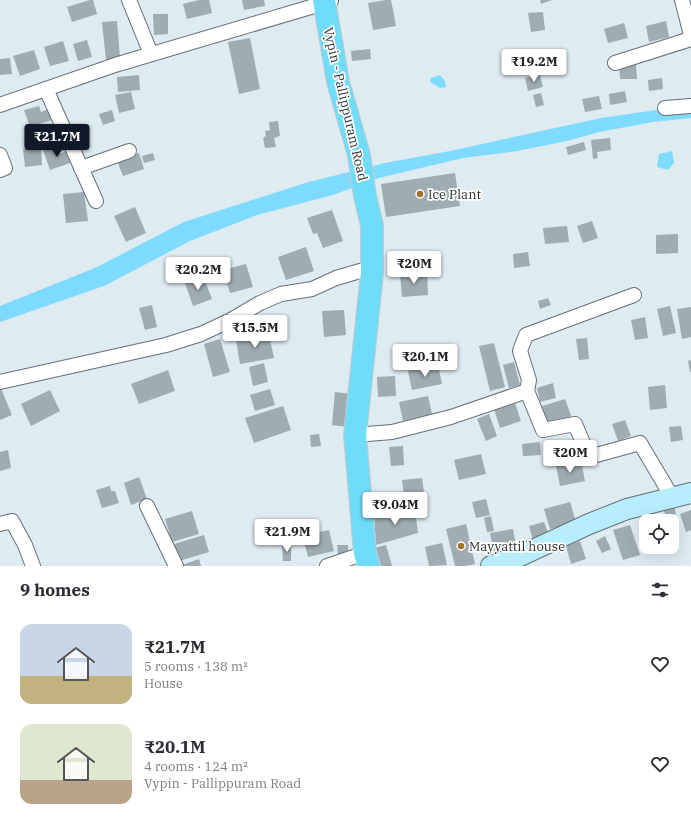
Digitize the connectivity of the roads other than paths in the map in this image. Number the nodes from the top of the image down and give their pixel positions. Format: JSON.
{"nodes":[{"id":1,"x":129,"y":0,"type":"edge"},
{"id":2,"x":682,"y":0,"type":"edge"},
{"id":3,"x":327,"y":1,"type":"edge"},
{"id":4,"x":691,"y":35,"type":"edge"},
{"id":5,"x":691,"y":39,"type":"edge"},
{"id":6,"x":151,"y":54,"type":"junction"},
{"id":7,"x":615,"y":63,"type":"dead end"},
{"id":8,"x":46,"y":89,"type":"junction"},
{"id":9,"x":0,"y":105,"type":"edge"},
{"id":10,"x":691,"y":106,"type":"edge"},
{"id":11,"x":665,"y":108,"type":"dead end"},
{"id":12,"x":129,"y":151,"type":"dead end"},
{"id":13,"x":0,"y":156,"type":"edge"},
{"id":14,"x":81,"y":168,"type":"junction"},
{"id":15,"x":0,"y":170,"type":"edge"},
{"id":16,"x":96,"y":201,"type":"dead end"},
{"id":17,"x":372,"y":273,"type":"junction"},
{"id":18,"x":634,"y":295,"type":"dead end"},
{"id":19,"x":0,"y":382,"type":"edge"},
{"id":20,"x":527,"y":391,"type":"junction"},
{"id":21,"x":356,"y":435,"type":"junction"},
{"id":22,"x":682,"y":495,"type":"edge"},
{"id":23,"x":147,"y":506,"type":"dead end"},
{"id":24,"x":0,"y":524,"type":"edge"},
{"id":25,"x":367,"y":560,"type":"edge"},
{"id":26,"x":33,"y":566,"type":"edge"},
{"id":27,"x":176,"y":566,"type":"edge"},
{"id":28,"x":327,"y":566,"type":"edge"},
{"id":29,"x":491,"y":566,"type":"edge"}],
"edges":[{"from":1,"to":6,"type":"street"},
{"from":2,"to":4,"type":"street"},
{"from":3,"to":6,"type":"street"},
{"from":3,"to":17,"type":"main road","name":"Vypin - Pallippuram Road"},
{"from":5,"to":7,"type":"street"},
{"from":6,"to":8,"type":"street"},
{"from":8,"to":9,"type":"street"},
{"from":8,"to":14,"type":"street"},
{"from":10,"to":11,"type":"street"},
{"from":12,"to":14,"type":"street"},
{"from":13,"to":15,"type":"street"},
{"from":14,"to":16,"type":"street"},
{"from":17,"to":19,"type":"street"},
{"from":17,"to":21,"type":"main road","name":"Vypin - Pallippuram Road"},
{"from":18,"to":20,"type":"street"},
{"from":20,"to":21,"type":"street"},
{"from":20,"to":22,"type":"street"},
{"from":21,"to":25,"type":"main road","name":"Vypin - Pallippuram Road"},
{"from":22,"to":29,"type":"street"},
{"from":23,"to":27,"type":"street"},
{"from":24,"to":26,"type":"street"},
{"from":25,"to":28,"type":"street"}]}
